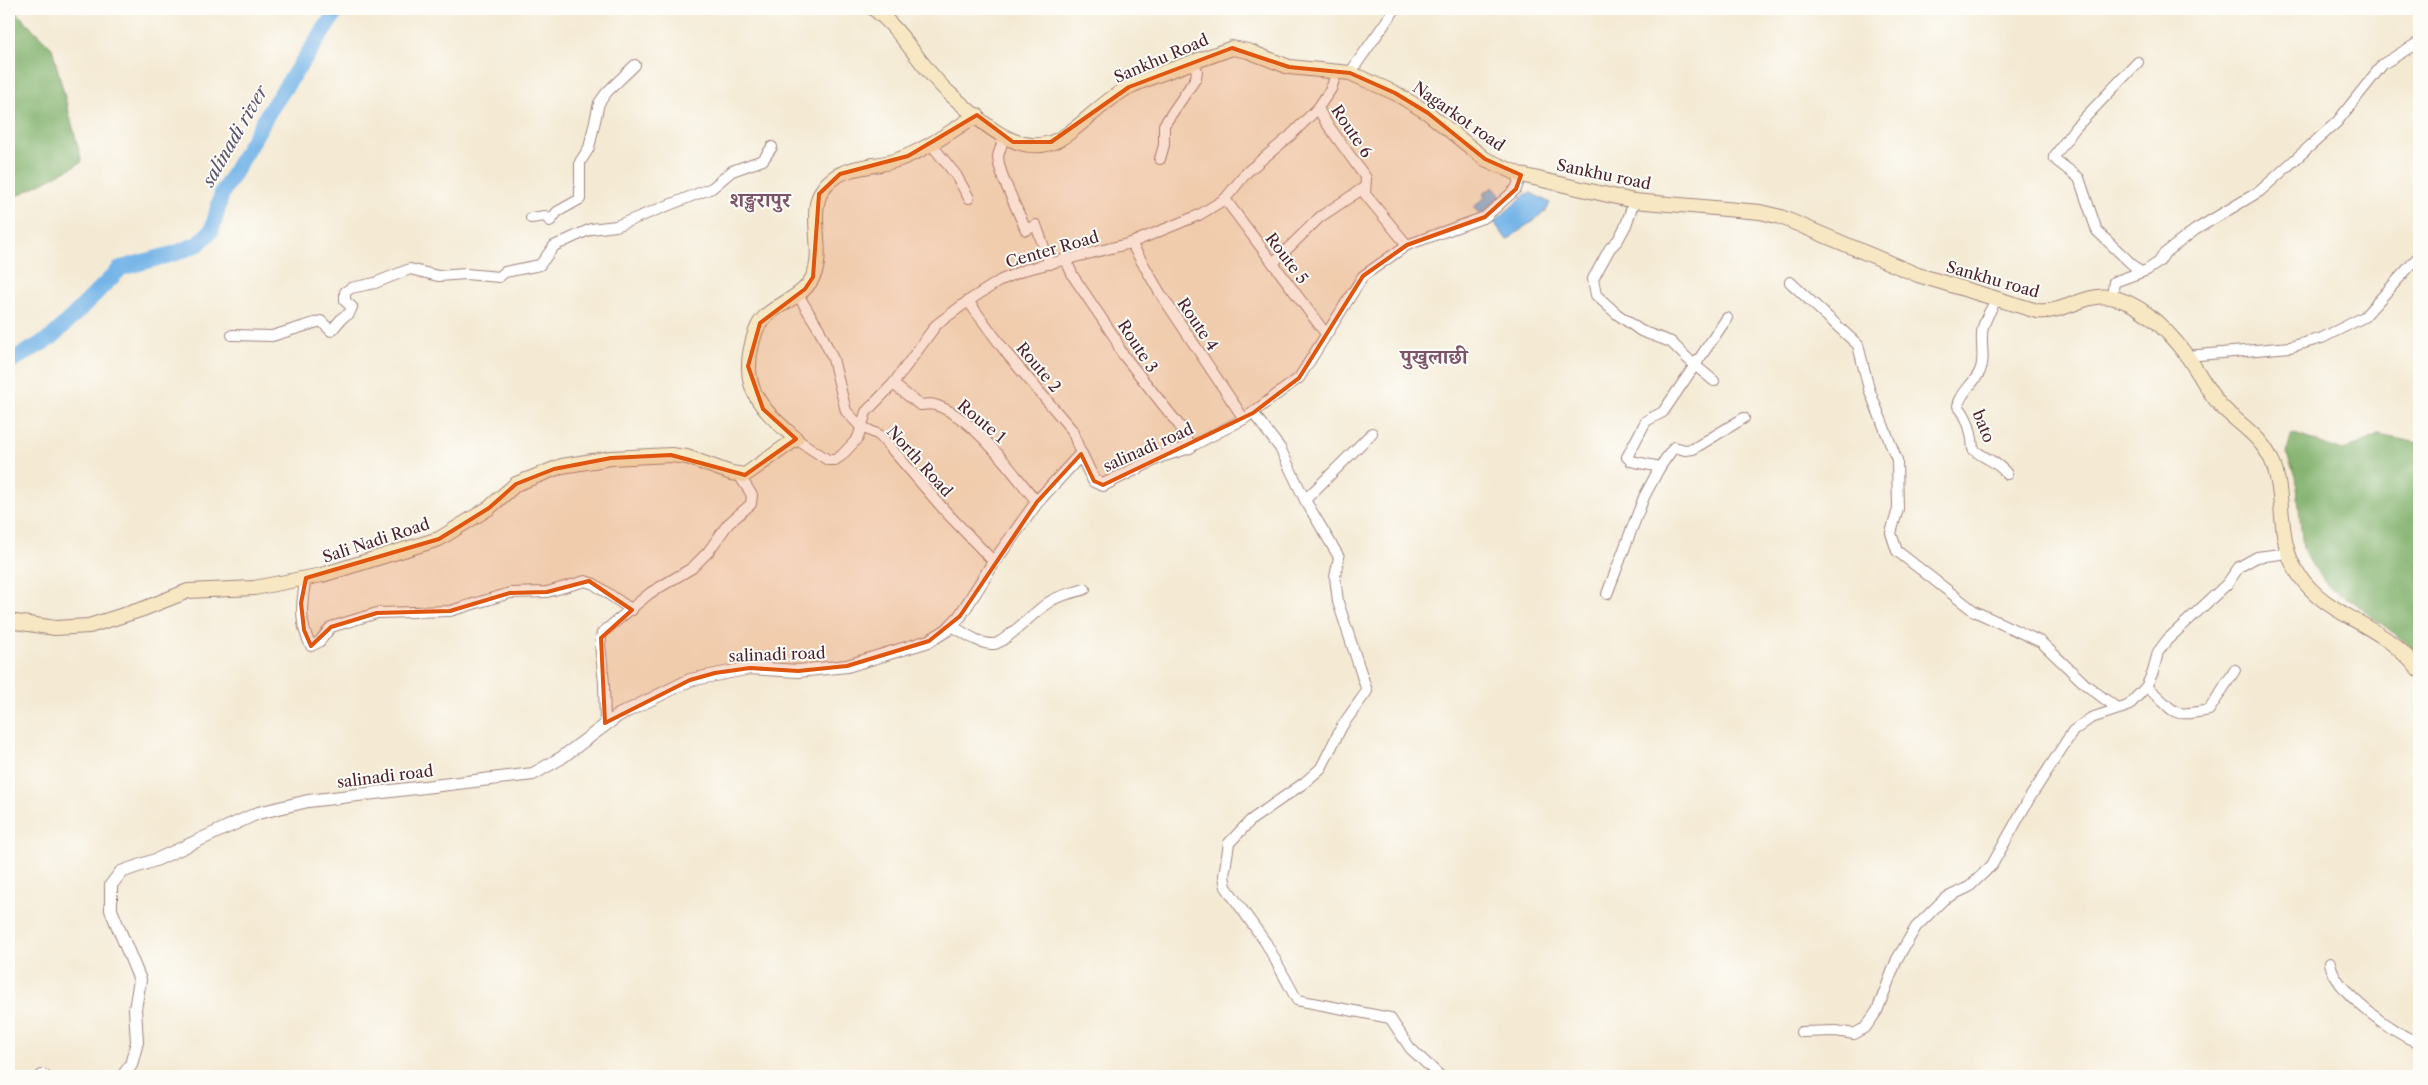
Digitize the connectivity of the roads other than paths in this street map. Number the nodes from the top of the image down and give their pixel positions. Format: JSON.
{"nodes":[{"id":1,"x":874,"y":9,"type":"edge"},
{"id":2,"x":1395,"y":9,"type":"edge"},
{"id":3,"x":2419,"y":42,"type":"edge"},
{"id":4,"x":2138,"y":62,"type":"dead end"},
{"id":5,"x":1193,"y":63,"type":"junction"},
{"id":6,"x":635,"y":65,"type":"dead end"},
{"id":7,"x":1343,"y":72,"type":"junction"},
{"id":8,"x":1318,"y":108,"type":"junction"},
{"id":9,"x":976,"y":116,"type":"junction"},
{"id":10,"x":1004,"y":137,"type":"junction"},
{"id":11,"x":931,"y":144,"type":"junction"},
{"id":12,"x":772,"y":147,"type":"dead end"},
{"id":13,"x":1160,"y":159,"type":"dead end"},
{"id":14,"x":1521,"y":175,"type":"junction"},
{"id":15,"x":1365,"y":187,"type":"junction"},
{"id":16,"x":969,"y":198,"type":"dead end"},
{"id":17,"x":1225,"y":199,"type":"junction"},
{"id":18,"x":1634,"y":201,"type":"junction"},
{"id":19,"x":531,"y":218,"type":"dead end"},
{"id":20,"x":1131,"y":243,"type":"junction"},
{"id":21,"x":1407,"y":245,"type":"junction"},
{"id":22,"x":2419,"y":256,"type":"edge"},
{"id":23,"x":1065,"y":258,"type":"junction"},
{"id":24,"x":1273,"y":263,"type":"junction"},
{"id":25,"x":1050,"y":264,"type":"junction"},
{"id":26,"x":2139,"y":272,"type":"junction"},
{"id":27,"x":1790,"y":282,"type":"dead end"},
{"id":28,"x":798,"y":295,"type":"junction"},
{"id":29,"x":2112,"y":297,"type":"junction"},
{"id":30,"x":1997,"y":298,"type":"junction"},
{"id":31,"x":968,"y":301,"type":"junction"},
{"id":32,"x":1727,"y":318,"type":"dead end"},
{"id":33,"x":1326,"y":334,"type":"junction"},
{"id":34,"x":232,"y":335,"type":"dead end"},
{"id":35,"x":2187,"y":356,"type":"junction"},
{"id":36,"x":1696,"y":366,"type":"junction"},
{"id":37,"x":1714,"y":381,"type":"dead end"},
{"id":38,"x":894,"y":384,"type":"junction"},
{"id":39,"x":1249,"y":416,"type":"junction"},
{"id":40,"x":1744,"y":418,"type":"dead end"},
{"id":41,"x":860,"y":426,"type":"junction"},
{"id":42,"x":1372,"y":433,"type":"dead end"},
{"id":43,"x":796,"y":439,"type":"junction"},
{"id":44,"x":1190,"y":446,"type":"junction"},
{"id":45,"x":1081,"y":454,"type":"junction"},
{"id":46,"x":1660,"y":467,"type":"junction"},
{"id":47,"x":2006,"y":474,"type":"dead end"},
{"id":48,"x":739,"y":475,"type":"junction"},
{"id":49,"x":1305,"y":500,"type":"junction"},
{"id":50,"x":1037,"y":502,"type":"junction"},
{"id":51,"x":2288,"y":553,"type":"junction"},
{"id":52,"x":994,"y":562,"type":"junction"},
{"id":53,"x":306,"y":578,"type":"junction"},
{"id":54,"x":1085,"y":589,"type":"dead end"},
{"id":55,"x":1607,"y":594,"type":"dead end"},
{"id":56,"x":632,"y":610,"type":"junction"},
{"id":57,"x":9,"y":621,"type":"edge"},
{"id":58,"x":952,"y":626,"type":"junction"},
{"id":59,"x":2235,"y":670,"type":"dead end"},
{"id":60,"x":2419,"y":670,"type":"edge"},
{"id":61,"x":2146,"y":687,"type":"junction"},
{"id":62,"x":2118,"y":710,"type":"junction"},
{"id":63,"x":605,"y":723,"type":"junction"},
{"id":64,"x":2330,"y":963,"type":"dead end"},
{"id":65,"x":1801,"y":1032,"type":"dead end"},
{"id":66,"x":2419,"y":1043,"type":"edge"},
{"id":67,"x":123,"y":1076,"type":"edge"},
{"id":68,"x":1440,"y":1076,"type":"edge"}],
"edges":[{"from":1,"to":9,"type":"main road"},
{"from":2,"to":7,"type":"street","name":"Center Road"},
{"from":3,"to":26,"type":"street"},
{"from":4,"to":26,"type":"street"},
{"from":5,"to":7,"type":"main road","name":"Sankhu Road"},
{"from":5,"to":10,"type":"main road","name":"Sankhu Road"},
{"from":5,"to":13,"type":"street"},
{"from":6,"to":19,"type":"street"},
{"from":7,"to":8,"type":"street","name":"Center Road"},
{"from":7,"to":14,"type":"main road","name":"Nagarkot road"},
{"from":8,"to":15,"type":"street","name":"Route 6"},
{"from":8,"to":17,"type":"street","name":"Center Road"},
{"from":9,"to":10,"type":"main road","name":"Sankhu Road"},
{"from":9,"to":11,"type":"main road"},
{"from":10,"to":25,"type":"street"},
{"from":11,"to":16,"type":"street"},
{"from":11,"to":28,"type":"main road"},
{"from":12,"to":34,"type":"street"},
{"from":14,"to":18,"type":"main road","name":"Sankhu road"},
{"from":14,"to":21,"type":"street","name":"salinadi road"},
{"from":15,"to":21,"type":"street","name":"Route 6"},
{"from":15,"to":24,"type":"street"},
{"from":17,"to":20,"type":"street","name":"Center Road"},
{"from":17,"to":24,"type":"street","name":"Route 5"},
{"from":18,"to":30,"type":"main road","name":"Sankhu road"},
{"from":18,"to":36,"type":"street"},
{"from":20,"to":23,"type":"street","name":"Center Road"},
{"from":20,"to":39,"type":"street","name":"Route 4"},
{"from":21,"to":33,"type":"street","name":"salinadi road"},
{"from":22,"to":35,"type":"street"},
{"from":23,"to":25,"type":"street","name":"Center Road"},
{"from":23,"to":44,"type":"street","name":"Route 3"},
{"from":24,"to":33,"type":"street","name":"Route 5"},
{"from":25,"to":31,"type":"street","name":"Center Road"},
{"from":26,"to":29,"type":"street"},
{"from":27,"to":62,"type":"street"},
{"from":28,"to":41,"type":"street","name":"North Road"},
{"from":28,"to":43,"type":"main road"},
{"from":29,"to":30,"type":"main road","name":"Sankhu road"},
{"from":29,"to":35,"type":"main road"},
{"from":30,"to":47,"type":"street","name":"bato"},
{"from":31,"to":38,"type":"street","name":"Center Road"},
{"from":31,"to":45,"type":"street","name":"Route 2"},
{"from":32,"to":36,"type":"street"},
{"from":33,"to":39,"type":"street","name":"salinadi road"},
{"from":35,"to":51,"type":"main road"},
{"from":36,"to":37,"type":"street"},
{"from":36,"to":46,"type":"street"},
{"from":38,"to":41,"type":"street","name":"Center Road"},
{"from":38,"to":50,"type":"street","name":"Route 1"},
{"from":39,"to":44,"type":"street","name":"salinadi road"},
{"from":39,"to":49,"type":"street","name":"Route 4"},
{"from":40,"to":46,"type":"street"},
{"from":41,"to":43,"type":"street","name":"Center Road"},
{"from":41,"to":52,"type":"street","name":"North Road"},
{"from":42,"to":49,"type":"street"},
{"from":43,"to":48,"type":"main road"},
{"from":44,"to":45,"type":"street","name":"salinadi road"},
{"from":45,"to":50,"type":"street","name":"salinadi road"},
{"from":46,"to":55,"type":"street"},
{"from":48,"to":53,"type":"main road","name":"Sali Nadi Road"},
{"from":48,"to":56,"type":"street"},
{"from":49,"to":68,"type":"street","name":"Route 4"},
{"from":50,"to":52,"type":"street","name":"salinadi road"},
{"from":51,"to":60,"type":"main road"},
{"from":51,"to":61,"type":"street"},
{"from":52,"to":58,"type":"street","name":"salinadi road"},
{"from":53,"to":56,"type":"street"},
{"from":53,"to":57,"type":"main road","name":"Sali Nadi Road"},
{"from":54,"to":58,"type":"street"},
{"from":56,"to":63,"type":"street"},
{"from":58,"to":63,"type":"street","name":"salinadi road"},
{"from":59,"to":61,"type":"street"},
{"from":61,"to":62,"type":"street"},
{"from":62,"to":65,"type":"street"},
{"from":63,"to":67,"type":"street","name":"salinadi road"},
{"from":64,"to":66,"type":"street"}]}
